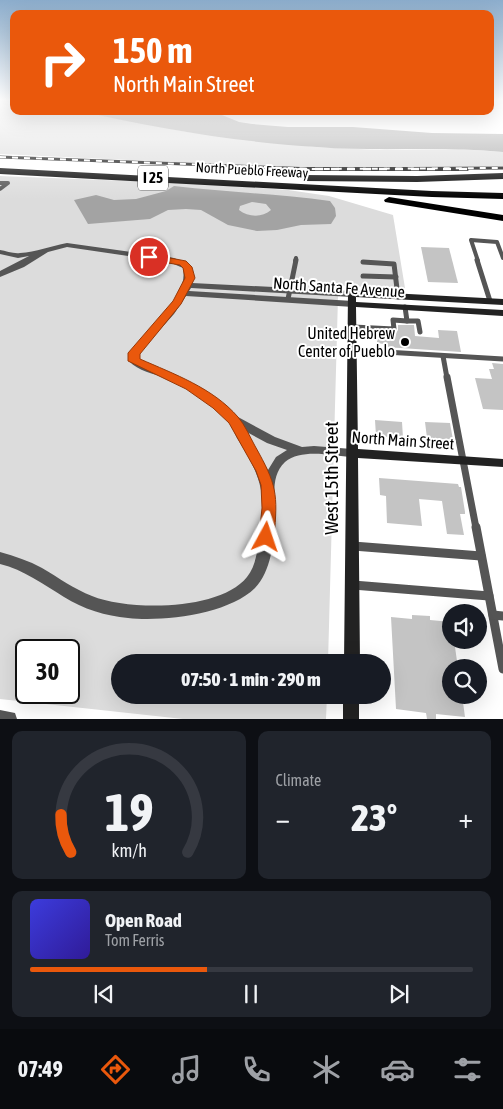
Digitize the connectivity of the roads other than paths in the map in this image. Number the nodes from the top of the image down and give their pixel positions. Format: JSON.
{"nodes":[{"id":1,"x":0,"y":166,"type":"edge"},
{"id":2,"x":0,"y":171,"type":"edge"},
{"id":3,"x":503,"y":176,"type":"edge"},
{"id":4,"x":263,"y":178,"type":"junction"},
{"id":5,"x":0,"y":182,"type":"edge"},
{"id":6,"x":306,"y":187,"type":"junction"},
{"id":7,"x":0,"y":189,"type":"edge"},
{"id":8,"x":503,"y":191,"type":"edge"},
{"id":9,"x":503,"y":196,"type":"edge"},
{"id":10,"x":503,"y":218,"type":"edge"},
{"id":11,"x":45,"y":250,"type":"junction"},
{"id":12,"x":0,"y":252,"type":"edge"},
{"id":13,"x":296,"y":258,"type":"dead end"},
{"id":14,"x":503,"y":258,"type":"edge"},
{"id":15,"x":363,"y":262,"type":"dead end"},
{"id":16,"x":0,"y":274,"type":"edge"},
{"id":17,"x":362,"y":276,"type":"dead end"},
{"id":18,"x":396,"y":277,"type":"junction"},
{"id":19,"x":186,"y":289,"type":"junction"},
{"id":20,"x":289,"y":295,"type":"junction"},
{"id":21,"x":398,"y":297,"type":"junction"},
{"id":22,"x":353,"y":299,"type":"junction"},
{"id":23,"x":490,"y":301,"type":"junction"},
{"id":24,"x":503,"y":302,"type":"edge"},
{"id":25,"x":405,"y":307,"type":"junction"},
{"id":26,"x":503,"y":313,"type":"edge"},
{"id":27,"x":407,"y":321,"type":"junction"},
{"id":28,"x":353,"y":327,"type":"junction"},
{"id":29,"x":420,"y":332,"type":"dead end"},
{"id":30,"x":352,"y":350,"type":"junction"},
{"id":31,"x":443,"y":356,"type":"junction"},
{"id":32,"x":503,"y":360,"type":"edge"},
{"id":33,"x":234,"y":420,"type":"junction"},
{"id":34,"x":302,"y":451,"type":"junction"},
{"id":35,"x":352,"y":453,"type":"junction"},
{"id":36,"x":462,"y":461,"type":"junction"},
{"id":37,"x":503,"y":464,"type":"edge"},
{"id":38,"x":268,"y":485,"type":"junction"},
{"id":39,"x":353,"y":546,"type":"junction"},
{"id":40,"x":481,"y":556,"type":"junction"},
{"id":41,"x":0,"y":558,"type":"edge"},
{"id":42,"x":353,"y":585,"type":"junction"},
{"id":43,"x":489,"y":596,"type":"junction"},
{"id":44,"x":493,"y":615,"type":"junction"},
{"id":45,"x":503,"y":616,"type":"edge"},
{"id":46,"x":352,"y":654,"type":"edge"},
{"id":47,"x":503,"y":669,"type":"edge"},
{"id":48,"x":352,"y":704,"type":"edge"},
{"id":49,"x":0,"y":718,"type":"edge"},
{"id":50,"x":8,"y":719,"type":"edge"},
{"id":51,"x":351,"y":719,"type":"edge"}],
"edges":[{"from":1,"to":4,"type":"highway","name":"North Pueblo Freeway","number":"I 25"},
{"from":2,"to":6,"type":"highway","name":"North Pueblo Freeway","number":"I 25"},
{"from":3,"to":4,"type":"highway"},
{"from":4,"to":8,"type":"highway","name":"North Pueblo Freeway","number":"I 25"},
{"from":5,"to":7,"type":"lane"},
{"from":6,"to":9,"type":"highway","name":"North Pueblo Freeway","number":"I 25"},
{"from":6,"to":10,"type":"highway"},
{"from":11,"to":12,"type":"street"},
{"from":11,"to":16,"type":"street"},
{"from":11,"to":19,"type":"street"},
{"from":13,"to":20,"type":"lane"},
{"from":14,"to":23,"type":"lane"},
{"from":15,"to":18,"type":"lane"},
{"from":17,"to":18,"type":"lane"},
{"from":18,"to":21,"type":"lane"},
{"from":19,"to":20,"type":"street","name":"North Santa Fe Avenue"},
{"from":19,"to":33,"type":"street","name":"North Main Street"},
{"from":20,"to":22,"type":"street","name":"North Santa Fe Avenue"},
{"from":21,"to":22,"type":"street","name":"North Santa Fe Avenue"},
{"from":21,"to":23,"type":"street","name":"North Santa Fe Avenue"},
{"from":22,"to":25,"type":"street","name":"North Santa Fe Avenue"},
{"from":22,"to":28,"type":"street","name":"West 15th Street"},
{"from":23,"to":24,"type":"street","name":"North Santa Fe Avenue"},
{"from":25,"to":26,"type":"street","name":"North Santa Fe Avenue"},
{"from":25,"to":27,"type":"lane"},
{"from":27,"to":28,"type":"lane"},
{"from":27,"to":29,"type":"lane"},
{"from":28,"to":30,"type":"street","name":"West 15th Street"},
{"from":30,"to":31,"type":"lane"},
{"from":30,"to":35,"type":"street","name":"West 15th Street"},
{"from":31,"to":32,"type":"lane"},
{"from":31,"to":36,"type":"lane"},
{"from":33,"to":34,"type":"street","name":"North Main Street"},
{"from":33,"to":38,"type":"street","name":"North Main Street"},
{"from":34,"to":35,"type":"street","name":"North Main Street"},
{"from":34,"to":38,"type":"street","name":"North Main Street"},
{"from":35,"to":36,"type":"street","name":"North Main Street"},
{"from":35,"to":39,"type":"street","name":"West 15th Street"},
{"from":36,"to":37,"type":"street","name":"North Main Street"},
{"from":36,"to":40,"type":"lane"},
{"from":38,"to":41,"type":"street","name":"North Main Street"},
{"from":39,"to":40,"type":"lane"},
{"from":39,"to":42,"type":"street","name":"West 15th Street"},
{"from":40,"to":43,"type":"lane"},
{"from":42,"to":43,"type":"lane"},
{"from":42,"to":46,"type":"street","name":"West 15th Street"},
{"from":43,"to":44,"type":"lane"},
{"from":44,"to":45,"type":"lane"},
{"from":44,"to":47,"type":"lane"},
{"from":48,"to":51,"type":"street"},
{"from":49,"to":50,"type":"street"}]}
